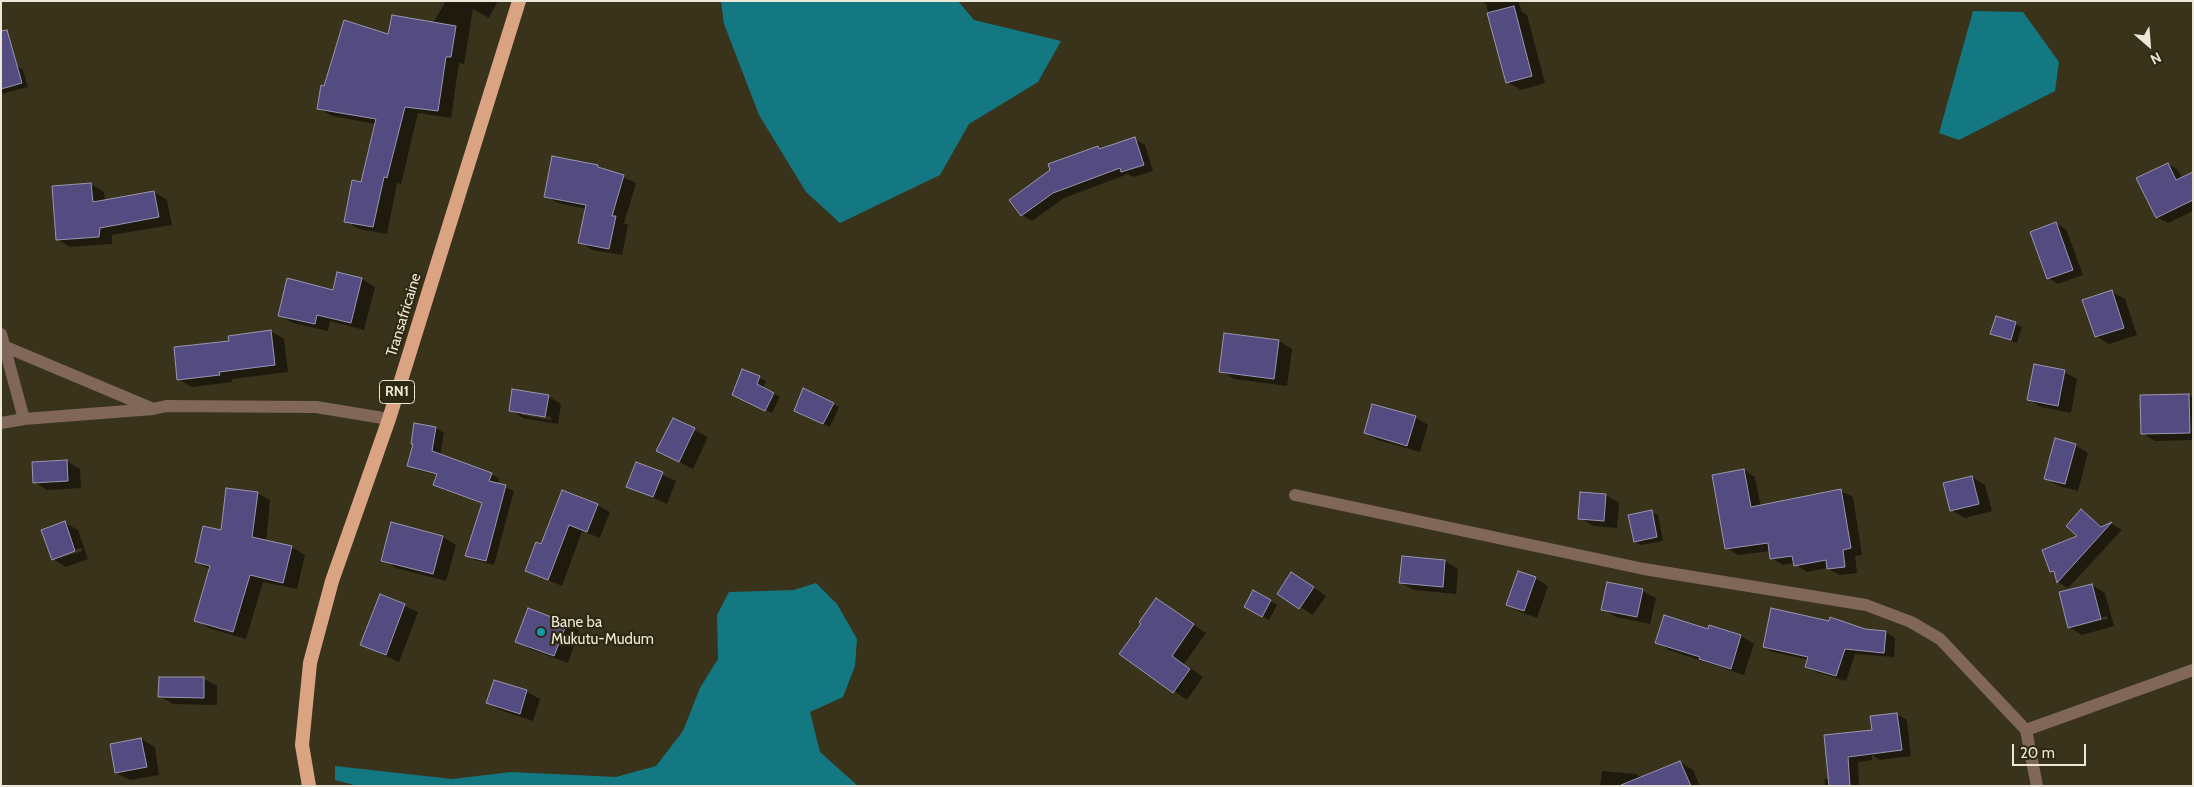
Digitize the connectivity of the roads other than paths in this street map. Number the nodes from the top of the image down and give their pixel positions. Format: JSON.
{"nodes":[{"id":1,"x":519,"y":1,"type":"edge"},
{"id":2,"x":1,"y":334,"type":"edge"},
{"id":3,"x":6,"y":347,"type":"junction"},
{"id":4,"x":153,"y":409,"type":"junction"},
{"id":5,"x":24,"y":419,"type":"junction"},
{"id":6,"x":389,"y":419,"type":"junction"},
{"id":7,"x":1,"y":423,"type":"edge"},
{"id":8,"x":1295,"y":495,"type":"dead end"},
{"id":9,"x":2193,"y":670,"type":"edge"},
{"id":10,"x":2026,"y":730,"type":"junction"},
{"id":11,"x":309,"y":786,"type":"edge"},
{"id":12,"x":2037,"y":786,"type":"edge"}],
"edges":[{"from":1,"to":6,"type":"highway","name":"Transafricaine","number":"RN1"},
{"from":2,"to":3,"type":"street"},
{"from":3,"to":4,"type":"street"},
{"from":3,"to":5,"type":"street"},
{"from":4,"to":5,"type":"street"},
{"from":4,"to":6,"type":"street"},
{"from":5,"to":7,"type":"street"},
{"from":6,"to":11,"type":"highway","name":"Transafricaine","number":"RN1"},
{"from":8,"to":10,"type":"street"},
{"from":9,"to":10,"type":"street"},
{"from":10,"to":12,"type":"street"}]}
